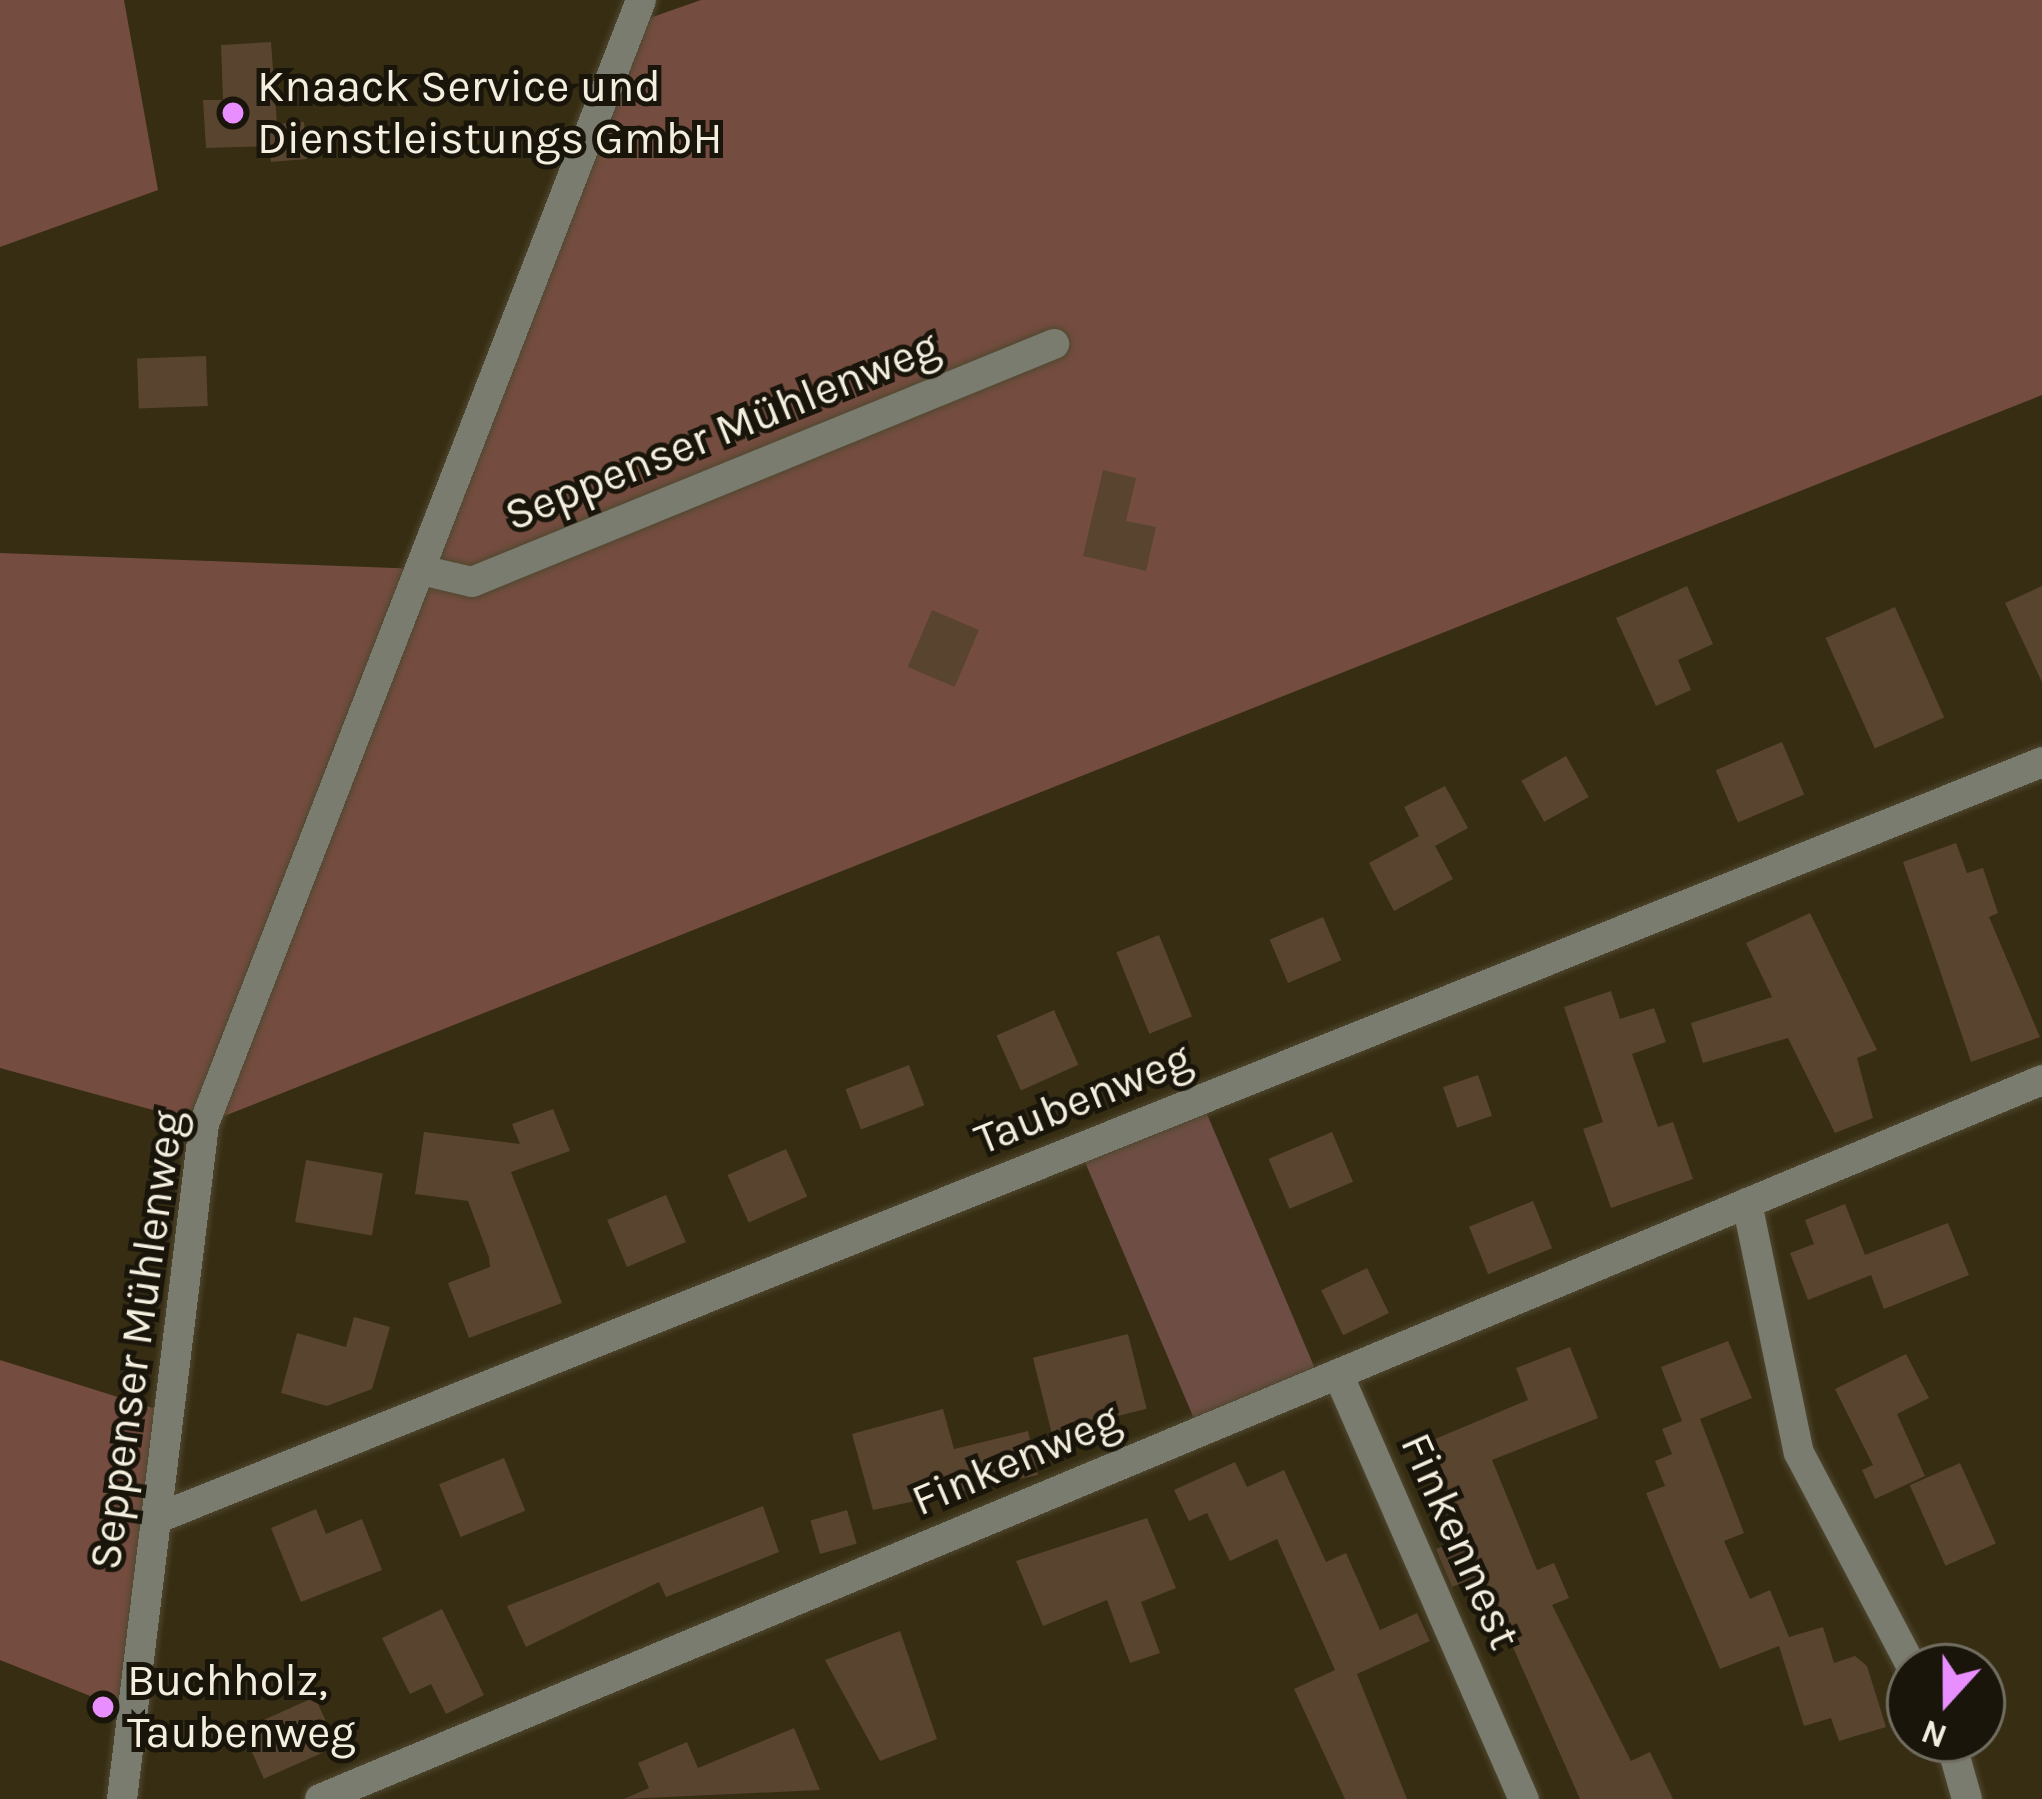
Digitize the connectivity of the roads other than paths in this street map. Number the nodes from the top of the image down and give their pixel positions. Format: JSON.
{"nodes":[{"id":1,"x":641,"y":0,"type":"edge"},
{"id":2,"x":1054,"y":344,"type":"dead end"},
{"id":3,"x":421,"y":570,"type":"junction"},
{"id":4,"x":2042,"y":763,"type":"edge"},
{"id":5,"x":2042,"y":1080,"type":"edge"},
{"id":6,"x":1748,"y":1203,"type":"junction"},
{"id":7,"x":1338,"y":1374,"type":"junction"},
{"id":8,"x":158,"y":1518,"type":"junction"},
{"id":9,"x":1899,"y":1643,"type":"edge"},
{"id":10,"x":1499,"y":1744,"type":"junction"},
{"id":11,"x":1957,"y":1763,"type":"edge"},
{"id":12,"x":122,"y":1799,"type":"edge"},
{"id":13,"x":320,"y":1799,"type":"edge"},
{"id":14,"x":1494,"y":1799,"type":"edge"},
{"id":15,"x":1524,"y":1799,"type":"edge"},
{"id":16,"x":1967,"y":1799,"type":"edge"}],
"edges":[{"from":1,"to":3,"type":"street","name":"Seppenser Mühlenweg"},
{"from":2,"to":3,"type":"street","name":"Seppenser Mühlenweg"},
{"from":3,"to":8,"type":"street","name":"Seppenser Mühlenweg"},
{"from":4,"to":8,"type":"street","name":"Taubenweg"},
{"from":5,"to":6,"type":"street","name":"Finkenweg"},
{"from":6,"to":7,"type":"street","name":"Finkenweg"},
{"from":6,"to":9,"type":"street"},
{"from":7,"to":10,"type":"street","name":"Finkennest"},
{"from":7,"to":13,"type":"street","name":"Finkenweg"},
{"from":8,"to":12,"type":"street","name":"Seppenser Mühlenweg"},
{"from":10,"to":14,"type":"street","name":"Finkennest"},
{"from":10,"to":15,"type":"street","name":"Finkennest"},
{"from":11,"to":16,"type":"street"}]}
